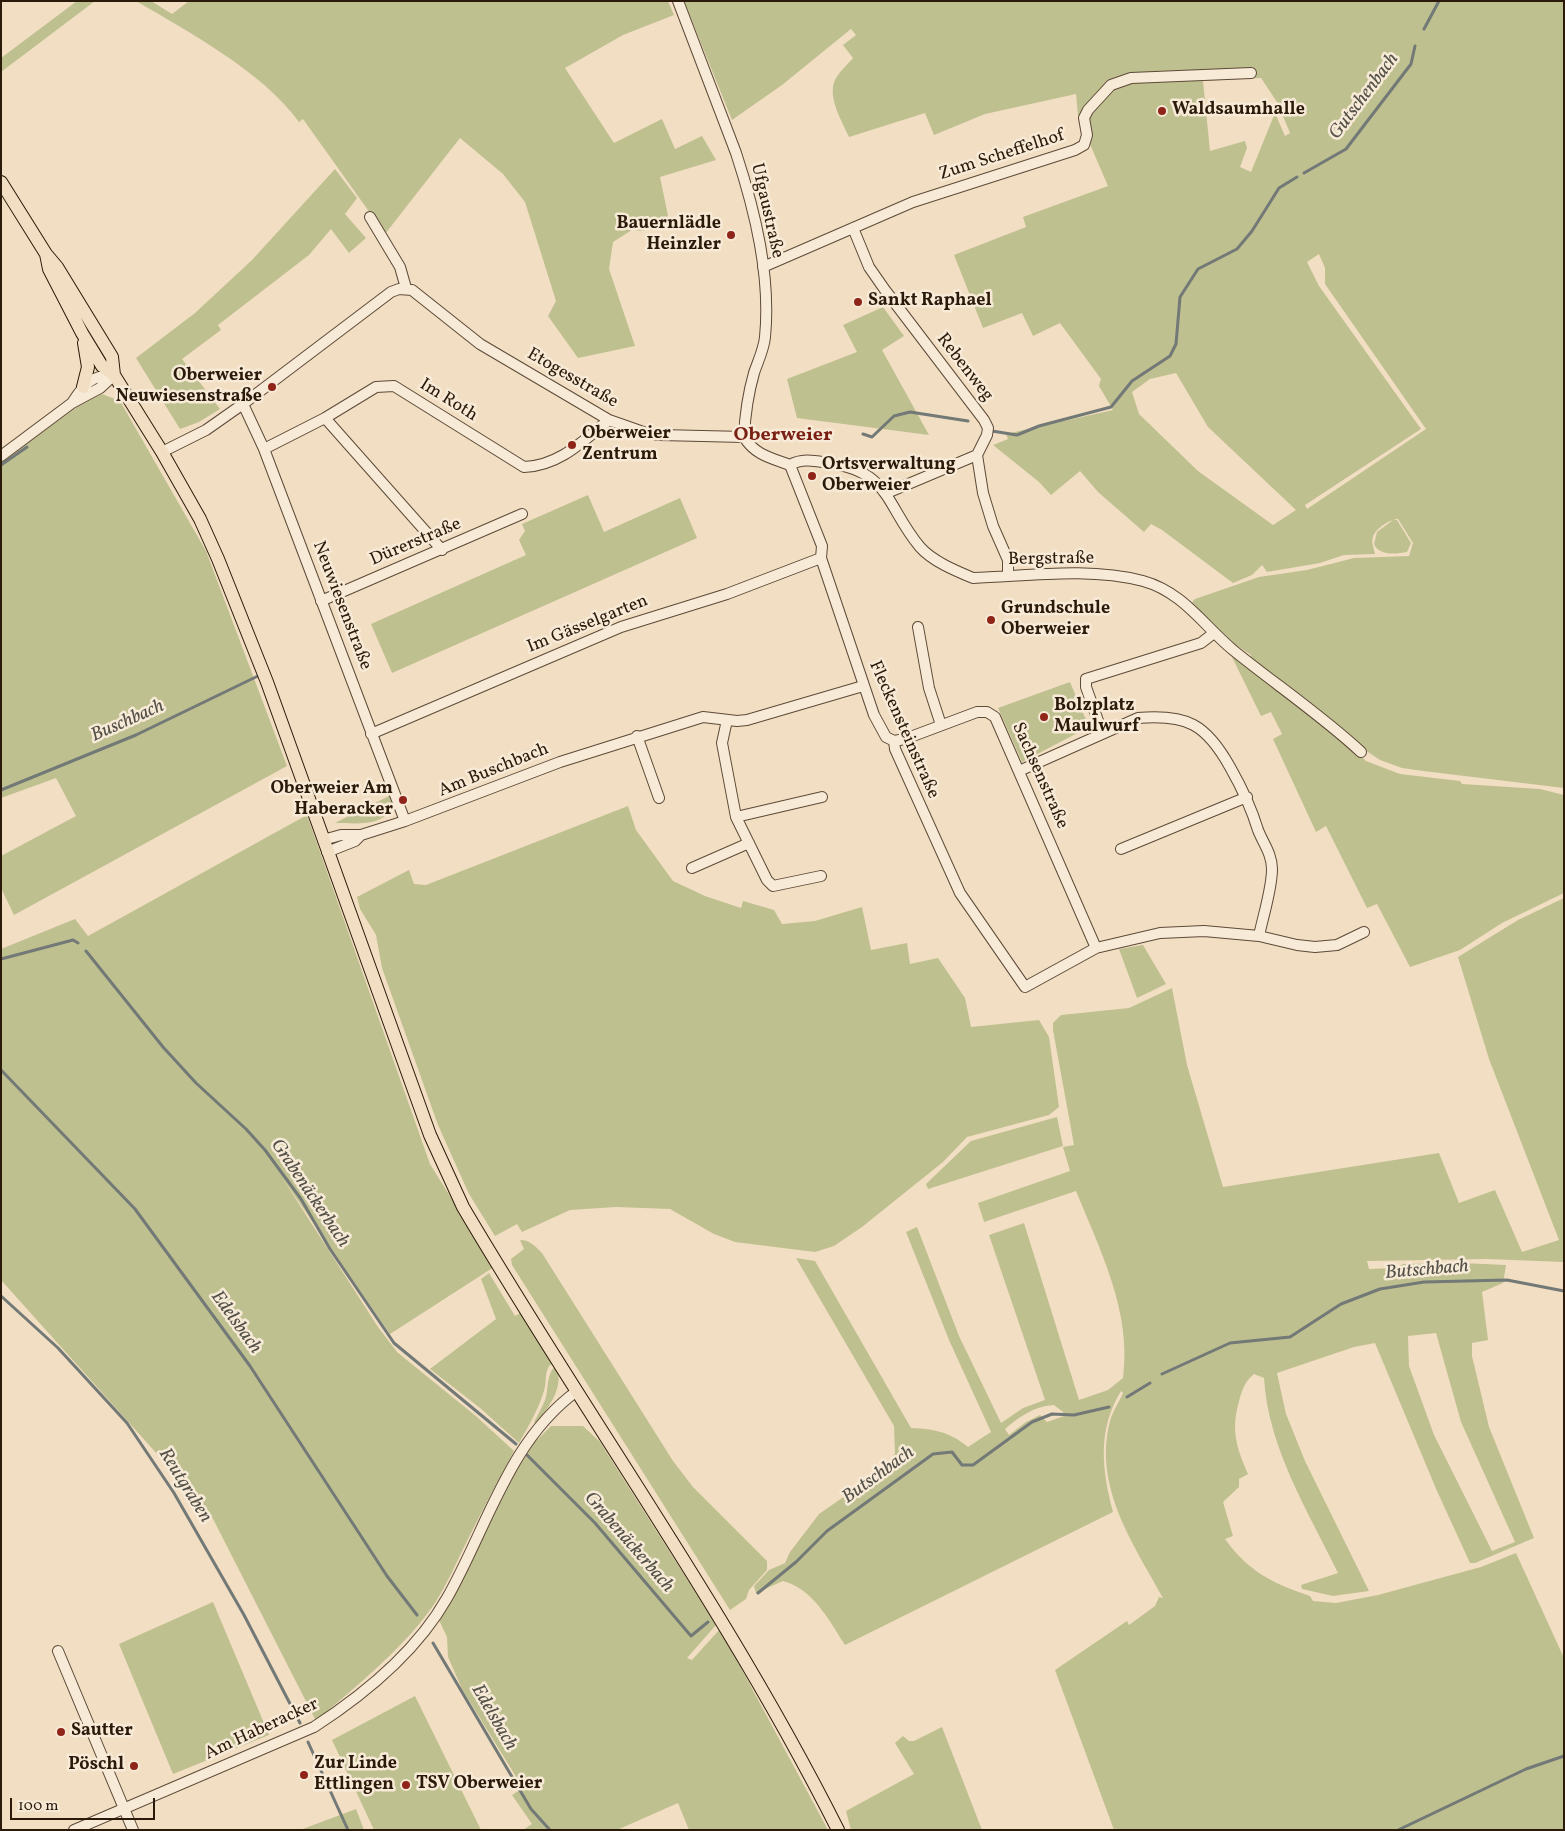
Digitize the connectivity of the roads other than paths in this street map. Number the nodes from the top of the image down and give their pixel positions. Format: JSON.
{"nodes":[{"id":1,"x":678,"y":1,"type":"edge"},
{"id":2,"x":1251,"y":73,"type":"dead end"},
{"id":3,"x":1,"y":182,"type":"edge"},
{"id":4,"x":370,"y":218,"type":"dead end"},
{"id":5,"x":853,"y":228,"type":"junction"},
{"id":6,"x":46,"y":254,"type":"junction"},
{"id":7,"x":763,"y":267,"type":"junction"},
{"id":8,"x":406,"y":288,"type":"junction"},
{"id":9,"x":82,"y":333,"type":"junction"},
{"id":10,"x":114,"y":375,"type":"junction"},
{"id":11,"x":83,"y":387,"type":"junction"},
{"id":12,"x":72,"y":403,"type":"junction"},
{"id":13,"x":243,"y":404,"type":"junction"},
{"id":14,"x":325,"y":418,"type":"junction"},
{"id":15,"x":609,"y":420,"type":"junction"},
{"id":16,"x":744,"y":437,"type":"junction"},
{"id":17,"x":264,"y":449,"type":"junction"},
{"id":18,"x":162,"y":452,"type":"junction"},
{"id":19,"x":977,"y":454,"type":"junction"},
{"id":20,"x":1,"y":456,"type":"edge"},
{"id":21,"x":790,"y":465,"type":"junction"},
{"id":22,"x":886,"y":493,"type":"junction"},
{"id":23,"x":522,"y":514,"type":"dead end"},
{"id":24,"x":442,"y":550,"type":"junction"},
{"id":25,"x":821,"y":558,"type":"junction"},
{"id":26,"x":1008,"y":576,"type":"junction"},
{"id":27,"x":321,"y":601,"type":"junction"},
{"id":28,"x":918,"y":627,"type":"dead end"},
{"id":29,"x":1214,"y":633,"type":"junction"},
{"id":30,"x":863,"y":686,"type":"junction"},
{"id":31,"x":728,"y":720,"type":"junction"},
{"id":32,"x":941,"y":725,"type":"junction"},
{"id":33,"x":1102,"y":732,"type":"junction"},
{"id":34,"x":371,"y":734,"type":"junction"},
{"id":35,"x":637,"y":736,"type":"junction"},
{"id":36,"x":894,"y":741,"type":"junction"},
{"id":37,"x":1361,"y":752,"type":"dead end"},
{"id":38,"x":1019,"y":771,"type":"junction"},
{"id":39,"x":822,"y":797,"type":"dead end"},
{"id":40,"x":1248,"y":797,"type":"junction"},
{"id":41,"x":659,"y":798,"type":"dead end"},
{"id":42,"x":736,"y":817,"type":"junction"},
{"id":43,"x":405,"y":821,"type":"junction"},
{"id":44,"x":749,"y":843,"type":"junction"},
{"id":45,"x":325,"y":846,"type":"junction"},
{"id":46,"x":1121,"y":849,"type":"dead end"},
{"id":47,"x":692,"y":868,"type":"dead end"},
{"id":48,"x":821,"y":876,"type":"dead end"},
{"id":49,"x":1364,"y":932,"type":"dead end"},
{"id":50,"x":1259,"y":936,"type":"junction"},
{"id":51,"x":1096,"y":948,"type":"junction"},
{"id":52,"x":577,"y":1391,"type":"junction"},
{"id":53,"x":58,"y":1651,"type":"dead end"},
{"id":54,"x":124,"y":1808,"type":"junction"},
{"id":55,"x":74,"y":1830,"type":"edge"},
{"id":56,"x":133,"y":1830,"type":"edge"},
{"id":57,"x":838,"y":1830,"type":"edge"}],
"edges":[{"from":1,"to":7,"type":"street","name":"Ufgaustraße"},
{"from":2,"to":5,"type":"street","name":"Zum Scheffelhof"},
{"from":3,"to":6,"type":"main road"},
{"from":4,"to":8,"type":"street"},
{"from":5,"to":7,"type":"street","name":"Zum Scheffelhof"},
{"from":5,"to":19,"type":"street","name":"Rebenweg"},
{"from":6,"to":9,"type":"main road"},
{"from":6,"to":10,"type":"main road"},
{"from":7,"to":16,"type":"street","name":"Ufgaustraße"},
{"from":8,"to":13,"type":"street"},
{"from":8,"to":15,"type":"street","name":"Etogesstraße"},
{"from":9,"to":10,"type":"main road"},
{"from":9,"to":11,"type":"main road"},
{"from":10,"to":11,"type":"street"},
{"from":10,"to":12,"type":"street"},
{"from":10,"to":18,"type":"main road"},
{"from":11,"to":12,"type":"street"},
{"from":12,"to":20,"type":"street"},
{"from":13,"to":17,"type":"street","name":"Neuwiesenstraße"},
{"from":13,"to":18,"type":"street"},
{"from":14,"to":15,"type":"street","name":"Im Roth"},
{"from":14,"to":17,"type":"street","name":"Im Roth"},
{"from":14,"to":24,"type":"street"},
{"from":15,"to":16,"type":"street","name":"Etogesstraße"},
{"from":16,"to":21,"type":"street"},
{"from":17,"to":27,"type":"street","name":"Neuwiesenstraße"},
{"from":18,"to":45,"type":"main road"},
{"from":19,"to":22,"type":"street"},
{"from":19,"to":26,"type":"street"},
{"from":21,"to":22,"type":"street","name":"Bergstraße"},
{"from":21,"to":25,"type":"street","name":"Fleckensteinstraße"},
{"from":22,"to":26,"type":"street","name":"Bergstraße"},
{"from":23,"to":24,"type":"street","name":"Dürerstraße"},
{"from":24,"to":27,"type":"street","name":"Dürerstraße"},
{"from":25,"to":30,"type":"street","name":"Fleckensteinstraße"},
{"from":25,"to":34,"type":"street","name":"Im Gässelgarten"},
{"from":26,"to":29,"type":"street","name":"Bergstraße"},
{"from":27,"to":34,"type":"street","name":"Neuwiesenstraße"},
{"from":28,"to":32,"type":"street"},
{"from":29,"to":33,"type":"street"},
{"from":29,"to":37,"type":"street","name":"Bergstraße"},
{"from":30,"to":31,"type":"street","name":"Am Buschbach"},
{"from":30,"to":36,"type":"street","name":"Fleckensteinstraße"},
{"from":31,"to":35,"type":"street","name":"Am Buschbach"},
{"from":31,"to":42,"type":"street"},
{"from":32,"to":36,"type":"street","name":"Sachsenstraße"},
{"from":32,"to":38,"type":"street","name":"Sachsenstraße"},
{"from":33,"to":38,"type":"street"},
{"from":33,"to":40,"type":"street"},
{"from":34,"to":43,"type":"street","name":"Neuwiesenstraße"},
{"from":35,"to":41,"type":"street"},
{"from":35,"to":43,"type":"street","name":"Am Buschbach"},
{"from":36,"to":51,"type":"street","name":"Fleckensteinstraße"},
{"from":38,"to":51,"type":"street","name":"Sachsenstraße"},
{"from":39,"to":42,"type":"street"},
{"from":40,"to":46,"type":"street"},
{"from":40,"to":50,"type":"street"},
{"from":42,"to":44,"type":"street"},
{"from":43,"to":45,"type":"street","name":"Am Buschbach"},
{"from":44,"to":47,"type":"street"},
{"from":44,"to":48,"type":"street"},
{"from":45,"to":52,"type":"main road"},
{"from":49,"to":50,"type":"street"},
{"from":50,"to":51,"type":"street"},
{"from":52,"to":54,"type":"street","name":"Am Haberacker"},
{"from":52,"to":57,"type":"main road"},
{"from":53,"to":54,"type":"street"},
{"from":54,"to":55,"type":"street","name":"Am Haberacker"},
{"from":54,"to":56,"type":"street"}]}
